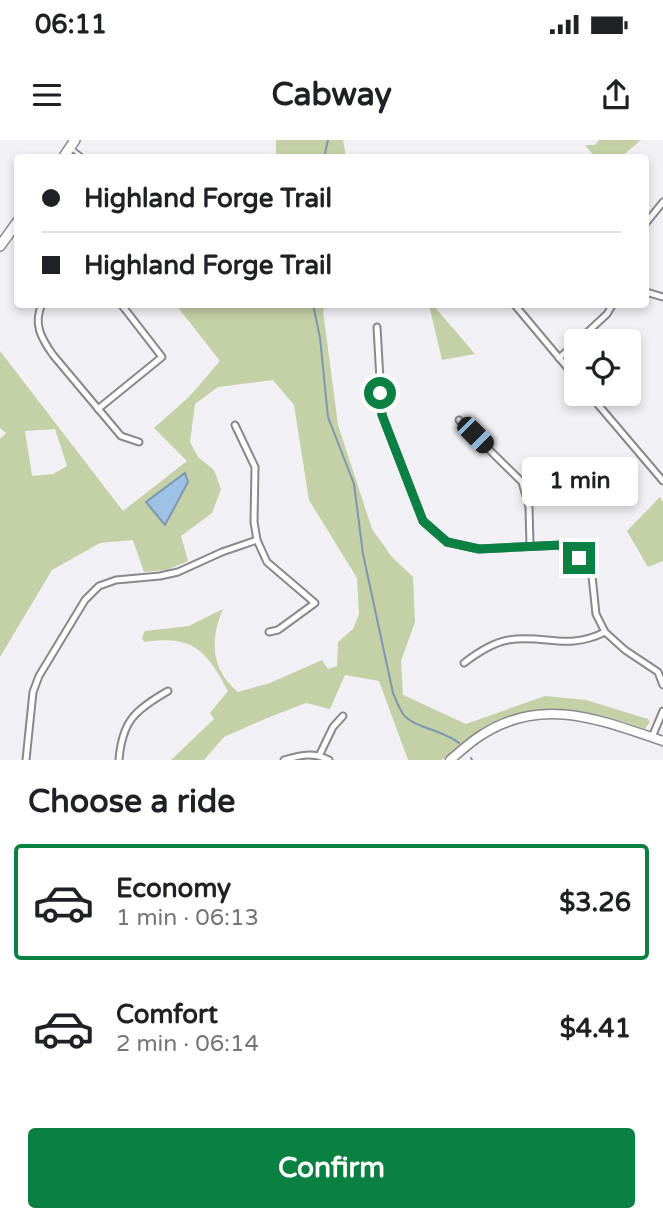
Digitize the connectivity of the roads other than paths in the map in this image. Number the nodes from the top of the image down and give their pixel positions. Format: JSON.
{"nodes":[{"id":1,"x":663,"y":202,"type":"edge"},
{"id":2,"x":649,"y":218,"type":"edge"},
{"id":3,"x":14,"y":227,"type":"edge"},
{"id":4,"x":0,"y":246,"type":"edge"},
{"id":5,"x":40,"y":308,"type":"edge"},
{"id":6,"x":124,"y":308,"type":"edge"},
{"id":7,"x":517,"y":308,"type":"edge"},
{"id":8,"x":611,"y":308,"type":"edge"},
{"id":9,"x":377,"y":327,"type":"dead end"},
{"id":10,"x":591,"y":329,"type":"edge"},
{"id":11,"x":564,"y":354,"type":"edge"},
{"id":12,"x":559,"y":358,"type":"junction"},
{"id":13,"x":564,"y":364,"type":"edge"},
{"id":14,"x":599,"y":406,"type":"edge"},
{"id":15,"x":98,"y":408,"type":"junction"},
{"id":16,"x":459,"y":420,"type":"dead end"},
{"id":17,"x":235,"y":425,"type":"dead end"},
{"id":18,"x":139,"y":442,"type":"dead end"},
{"id":19,"x":663,"y":482,"type":"edge"},
{"id":20,"x":257,"y":540,"type":"junction"},
{"id":21,"x":530,"y":545,"type":"junction"},
{"id":22,"x":269,"y":632,"type":"dead end"},
{"id":23,"x":605,"y":632,"type":"junction"},
{"id":24,"x":464,"y":663,"type":"dead end"},
{"id":25,"x":660,"y":670,"type":"edge"},
{"id":26,"x":663,"y":685,"type":"edge"},
{"id":27,"x":168,"y":691,"type":"dead end"},
{"id":28,"x":663,"y":710,"type":"edge"},
{"id":29,"x":343,"y":716,"type":"dead end"},
{"id":30,"x":652,"y":737,"type":"junction"},
{"id":31,"x":663,"y":741,"type":"edge"},
{"id":32,"x":319,"y":755,"type":"junction"},
{"id":33,"x":26,"y":760,"type":"edge"},
{"id":34,"x":119,"y":760,"type":"edge"},
{"id":35,"x":284,"y":760,"type":"edge"},
{"id":36,"x":329,"y":760,"type":"edge"},
{"id":37,"x":450,"y":760,"type":"edge"}],
"edges":[{"from":1,"to":2,"type":"street"},
{"from":3,"to":4,"type":"main road"},
{"from":5,"to":15,"type":"street"},
{"from":6,"to":15,"type":"street"},
{"from":7,"to":12,"type":"street"},
{"from":8,"to":10,"type":"street"},
{"from":9,"to":21,"type":"street"},
{"from":11,"to":12,"type":"street"},
{"from":12,"to":13,"type":"street"},
{"from":14,"to":19,"type":"street"},
{"from":15,"to":18,"type":"street"},
{"from":16,"to":21,"type":"street"},
{"from":17,"to":20,"type":"street"},
{"from":20,"to":22,"type":"street"},
{"from":20,"to":33,"type":"street"},
{"from":21,"to":23,"type":"street"},
{"from":23,"to":24,"type":"street"},
{"from":23,"to":25,"type":"street"},
{"from":25,"to":26,"type":"street"},
{"from":27,"to":34,"type":"street"},
{"from":28,"to":30,"type":"street"},
{"from":29,"to":32,"type":"street"},
{"from":30,"to":31,"type":"street"},
{"from":30,"to":37,"type":"street"},
{"from":32,"to":35,"type":"street"},
{"from":32,"to":36,"type":"street"}]}
